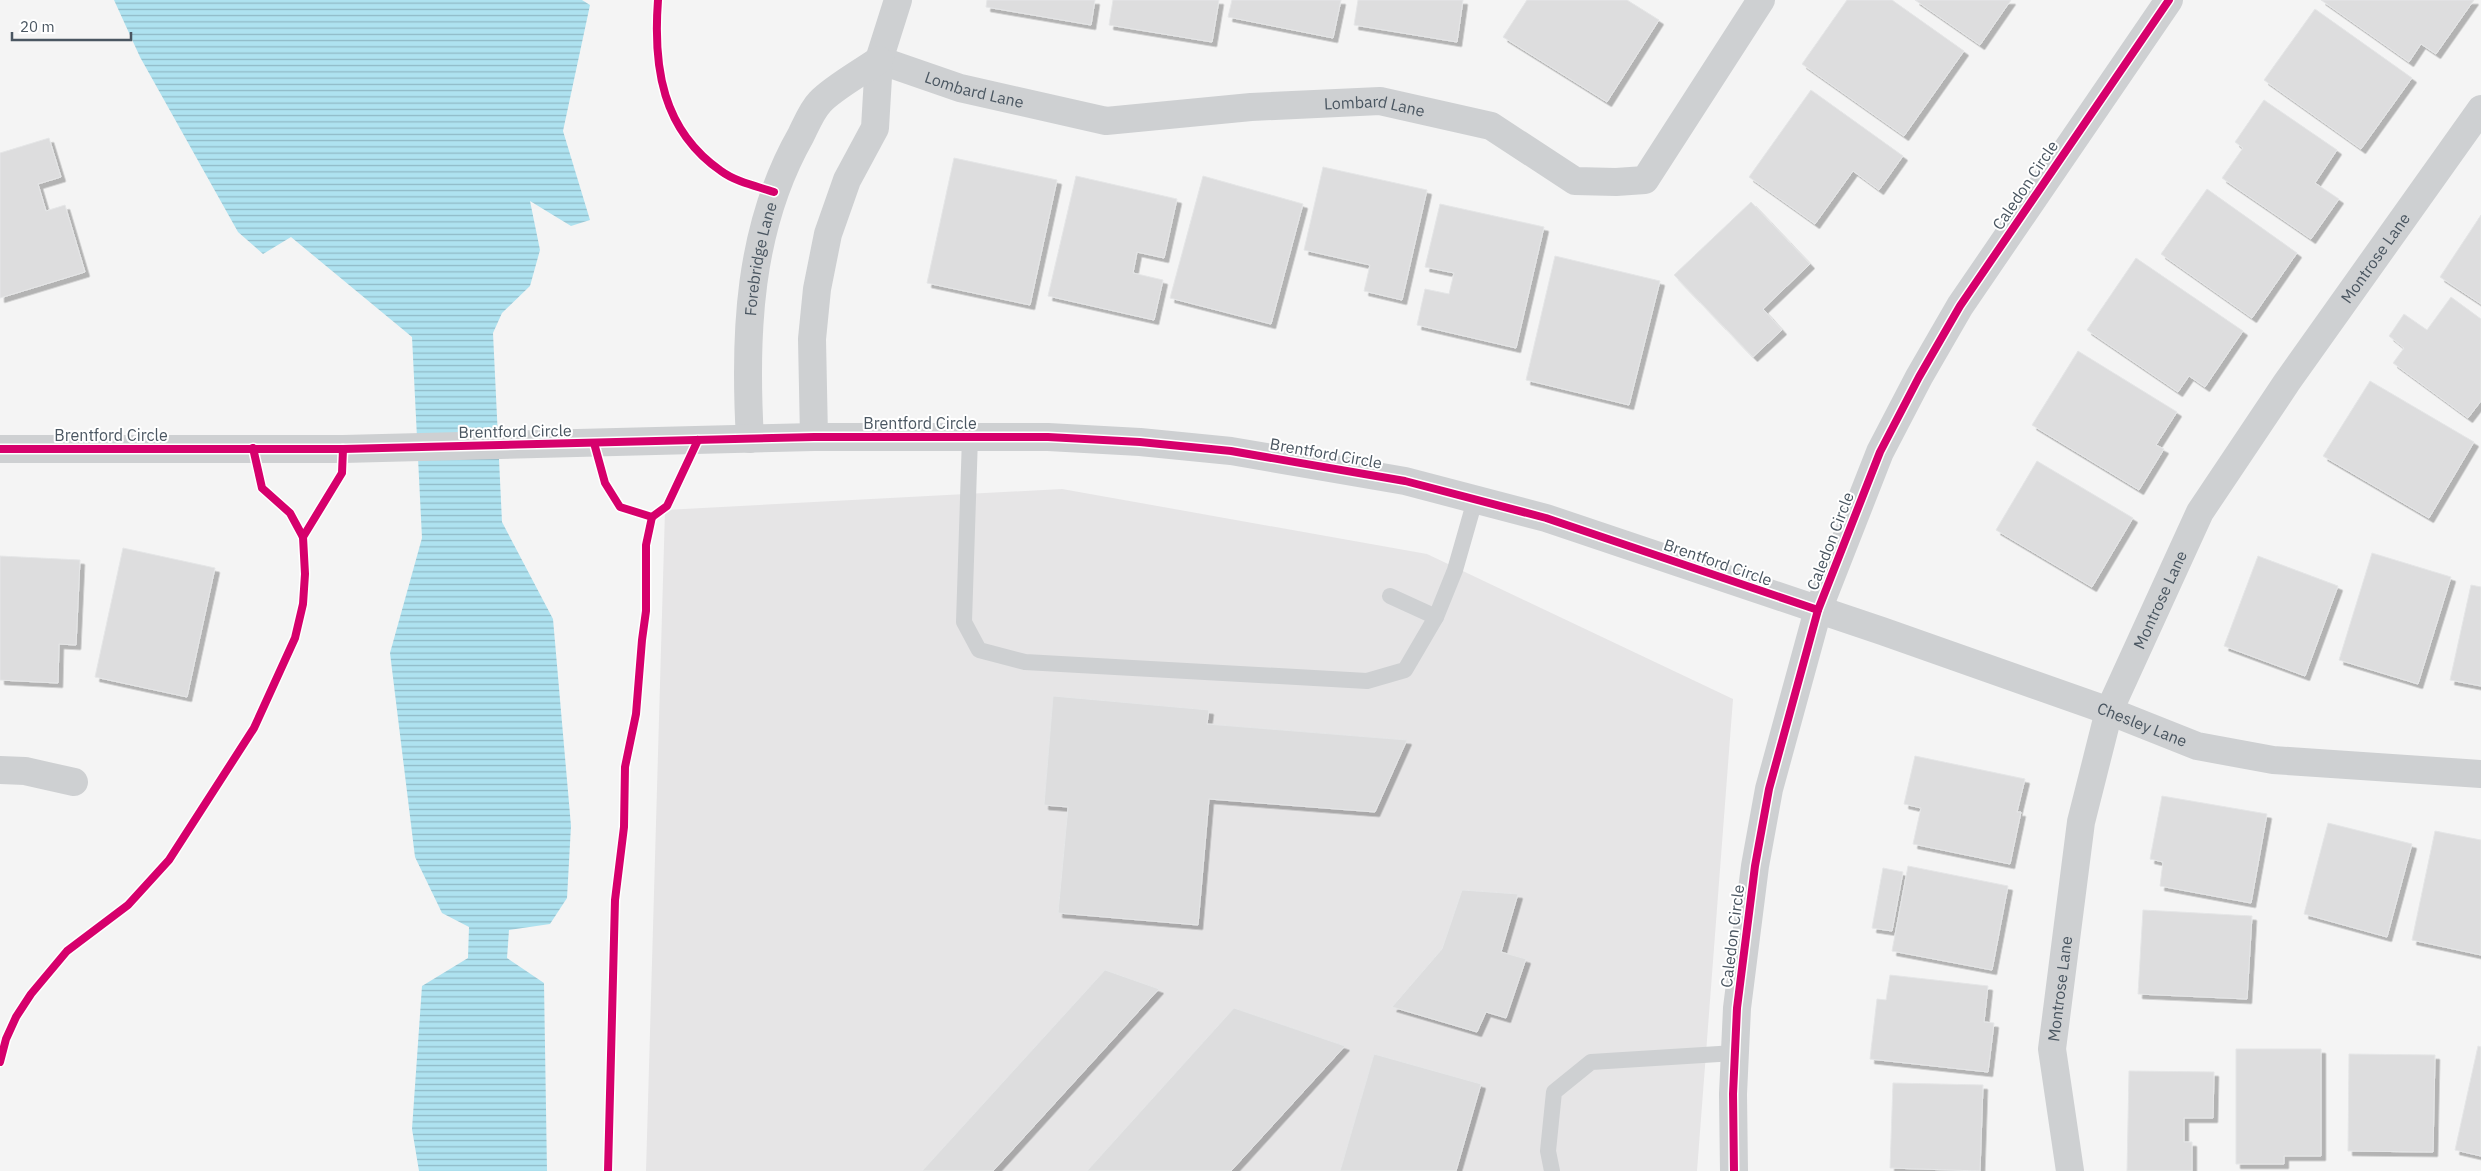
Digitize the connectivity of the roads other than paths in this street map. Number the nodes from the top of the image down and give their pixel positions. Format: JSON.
{"nodes":[{"id":1,"x":898,"y":0,"type":"edge"},
{"id":2,"x":1761,"y":0,"type":"edge"},
{"id":3,"x":2169,"y":0,"type":"edge"},
{"id":4,"x":879,"y":60,"type":"junction"},
{"id":5,"x":2481,"y":109,"type":"edge"},
{"id":6,"x":814,"y":437,"type":"junction"},
{"id":7,"x":970,"y":437,"type":"junction"},
{"id":8,"x":750,"y":439,"type":"junction"},
{"id":9,"x":0,"y":449,"type":"edge"},
{"id":10,"x":1475,"y":500,"type":"junction"},
{"id":11,"x":1390,"y":596,"type":"dead end"},
{"id":12,"x":1818,"y":610,"type":"junction"},
{"id":13,"x":1436,"y":617,"type":"junction"},
{"id":14,"x":2109,"y":711,"type":"junction"},
{"id":15,"x":0,"y":770,"type":"edge"},
{"id":16,"x":2481,"y":774,"type":"edge"},
{"id":17,"x":74,"y":782,"type":"dead end"},
{"id":18,"x":1735,"y":1053,"type":"junction"},
{"id":19,"x":1552,"y":1171,"type":"edge"},
{"id":20,"x":1734,"y":1171,"type":"edge"},
{"id":21,"x":2070,"y":1171,"type":"edge"}],
"edges":[{"from":1,"to":4,"type":"street"},
{"from":2,"to":4,"type":"street","name":"Lombard Lane"},
{"from":3,"to":12,"type":"street","name":"Caledon Circle"},
{"from":4,"to":6,"type":"street"},
{"from":4,"to":8,"type":"street","name":"Forebridge Lane"},
{"from":5,"to":14,"type":"street","name":"Montrose Lane"},
{"from":6,"to":7,"type":"street","name":"Brentford Circle"},
{"from":6,"to":8,"type":"street","name":"Brentford Circle"},
{"from":7,"to":10,"type":"street","name":"Brentford Circle"},
{"from":7,"to":13,"type":"lane"},
{"from":8,"to":9,"type":"street","name":"Brentford Circle"},
{"from":10,"to":12,"type":"street","name":"Brentford Circle"},
{"from":10,"to":13,"type":"lane"},
{"from":11,"to":13,"type":"lane"},
{"from":12,"to":14,"type":"street","name":"Chesley Lane"},
{"from":12,"to":18,"type":"street","name":"Caledon Circle"},
{"from":14,"to":16,"type":"street","name":"Chesley Lane"},
{"from":14,"to":21,"type":"street","name":"Montrose Lane"},
{"from":15,"to":17,"type":"street"},
{"from":18,"to":19,"type":"lane"},
{"from":18,"to":20,"type":"street","name":"Caledon Circle"}]}
